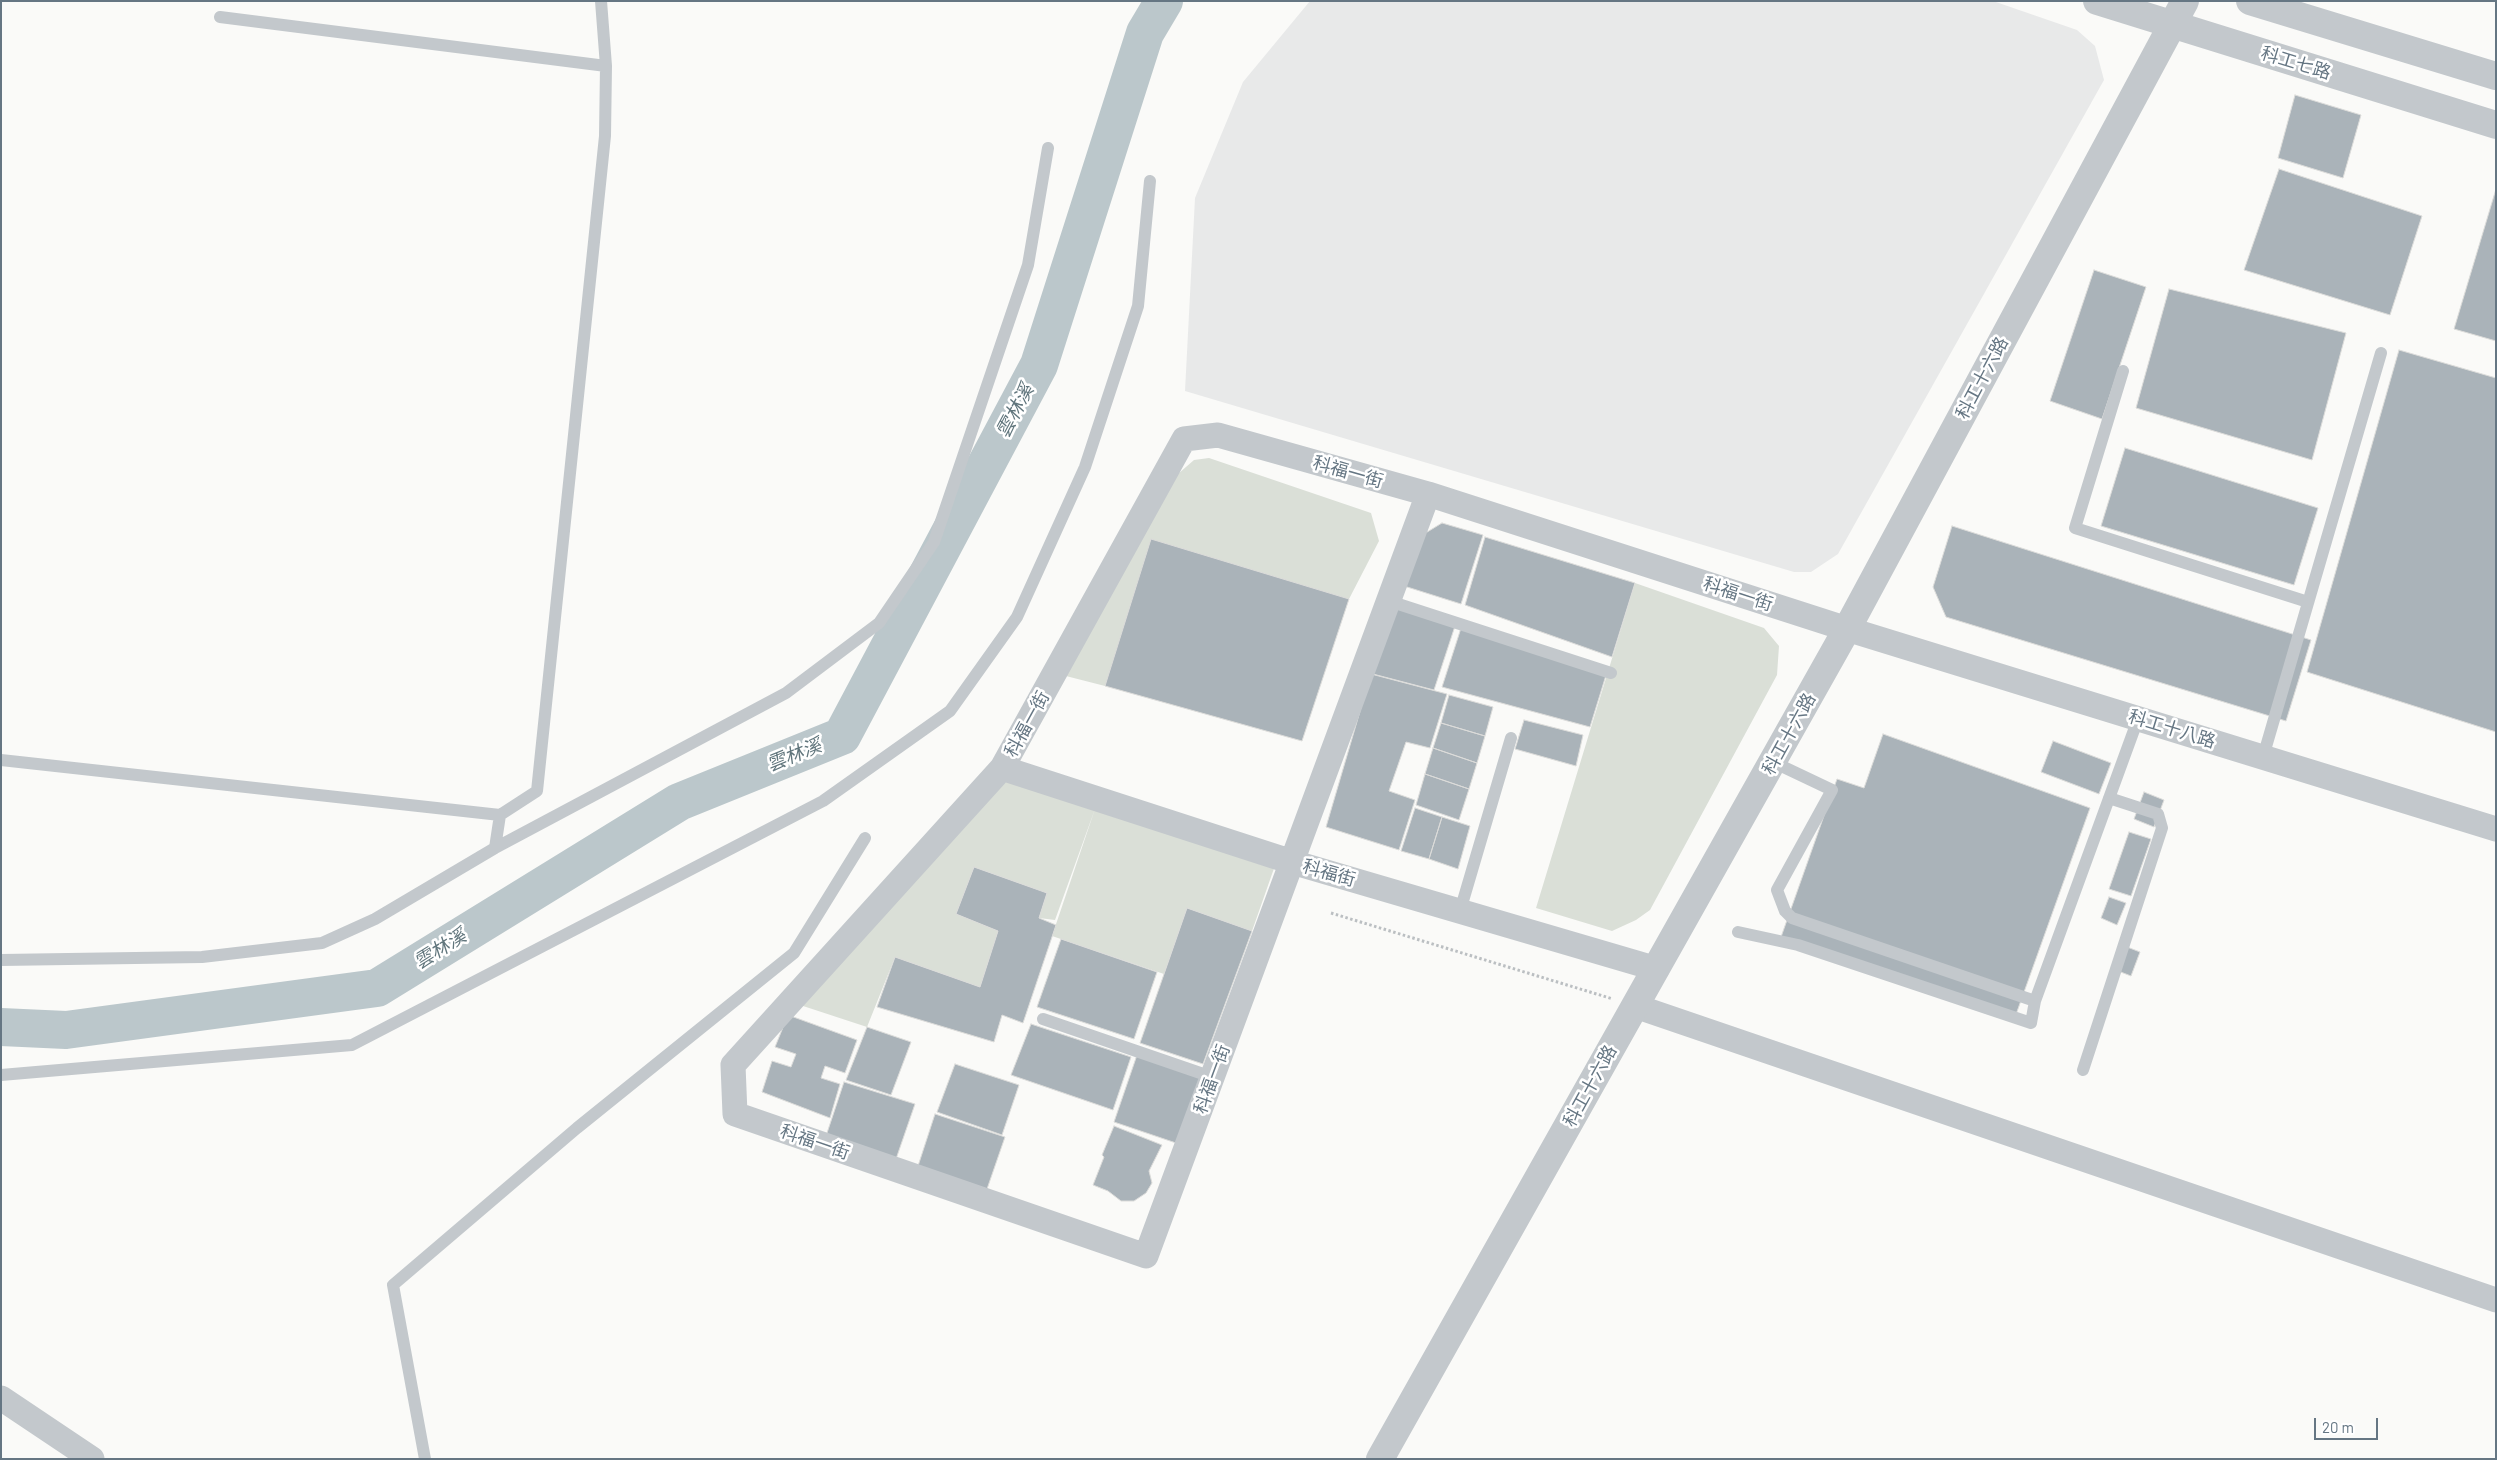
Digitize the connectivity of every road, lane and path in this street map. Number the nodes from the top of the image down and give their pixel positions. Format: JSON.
{"nodes":[{"id":1,"x":601,"y":1,"type":"edge"},
{"id":2,"x":2097,"y":1,"type":"edge"},
{"id":3,"x":2185,"y":1,"type":"edge"},
{"id":4,"x":2250,"y":1,"type":"edge"},
{"id":5,"x":220,"y":16,"type":"dead end"},
{"id":6,"x":2171,"y":24,"type":"junction"},
{"id":7,"x":606,"y":66,"type":"junction"},
{"id":8,"x":2496,"y":76,"type":"edge"},
{"id":9,"x":2496,"y":125,"type":"edge"},
{"id":10,"x":1048,"y":148,"type":"dead end"},
{"id":11,"x":1150,"y":181,"type":"dead end"},
{"id":12,"x":2381,"y":353,"type":"dead end"},
{"id":13,"x":2123,"y":371,"type":"dead end"},
{"id":14,"x":1428,"y":494,"type":"junction"},
{"id":15,"x":1389,"y":601,"type":"junction"},
{"id":16,"x":2308,"y":602,"type":"junction"},
{"id":17,"x":1848,"y":629,"type":"junction"},
{"id":18,"x":1611,"y":673,"type":"dead end"},
{"id":19,"x":2138,"y":719,"type":"junction"},
{"id":20,"x":1511,"y":738,"type":"dead end"},
{"id":21,"x":2263,"y":757,"type":"junction"},
{"id":22,"x":1,"y":760,"type":"edge"},
{"id":23,"x":1773,"y":762,"type":"junction"},
{"id":24,"x":1002,"y":768,"type":"junction"},
{"id":25,"x":2108,"y":798,"type":"junction"},
{"id":26,"x":500,"y":815,"type":"junction"},
{"id":27,"x":2496,"y":829,"type":"edge"},
{"id":28,"x":865,"y":838,"type":"dead end"},
{"id":29,"x":495,"y":848,"type":"junction"},
{"id":30,"x":1292,"y":862,"type":"junction"},
{"id":31,"x":1460,"y":911,"type":"junction"},
{"id":32,"x":1331,"y":913,"type":"dead end"},
{"id":33,"x":1738,"y":932,"type":"dead end"},
{"id":34,"x":1,"y":960,"type":"edge"},
{"id":35,"x":1657,"y":969,"type":"junction"},
{"id":36,"x":2035,"y":1000,"type":"junction"},
{"id":37,"x":1635,"y":1006,"type":"junction"},
{"id":38,"x":1043,"y":1019,"type":"dead end"},
{"id":39,"x":2083,"y":1070,"type":"dead end"},
{"id":40,"x":15,"y":1073,"type":"junction"},
{"id":41,"x":1,"y":1075,"type":"edge"},
{"id":42,"x":1212,"y":1077,"type":"junction"},
{"id":43,"x":1,"y":1086,"type":"edge"},
{"id":44,"x":2496,"y":1300,"type":"edge"},
{"id":45,"x":1,"y":1398,"type":"edge"},
{"id":46,"x":92,"y":1459,"type":"edge"},
{"id":47,"x":425,"y":1459,"type":"edge"},
{"id":48,"x":1380,"y":1459,"type":"edge"}],
"edges":[{"from":1,"to":7,"type":"lane"},
{"from":2,"to":6,"type":"street","name":"科工七路"},
{"from":3,"to":6,"type":"street","name":"科工十六路"},
{"from":4,"to":8,"type":"street"},
{"from":5,"to":7,"type":"lane"},
{"from":6,"to":9,"type":"street","name":"科工七路"},
{"from":6,"to":17,"type":"street","name":"科工十六路"},
{"from":7,"to":26,"type":"lane"},
{"from":10,"to":29,"type":"lane"},
{"from":11,"to":40,"type":"lane"},
{"from":12,"to":16,"type":"lane"},
{"from":13,"to":16,"type":"lane"},
{"from":14,"to":15,"type":"street","name":"科福一街"},
{"from":14,"to":17,"type":"street","name":"科福一街"},
{"from":14,"to":24,"type":"street","name":"科福一街"},
{"from":15,"to":18,"type":"lane"},
{"from":15,"to":30,"type":"street","name":"科福一街"},
{"from":16,"to":21,"type":"lane"},
{"from":17,"to":19,"type":"street","name":"科工十八路"},
{"from":17,"to":23,"type":"street","name":"科工十六路"},
{"from":19,"to":21,"type":"street","name":"科工十八路"},
{"from":19,"to":25,"type":"lane"},
{"from":20,"to":31,"type":"lane"},
{"from":21,"to":27,"type":"street","name":"科工十八路"},
{"from":22,"to":26,"type":"lane"},
{"from":23,"to":35,"type":"street","name":"科工十六路"},
{"from":23,"to":36,"type":"lane"},
{"from":24,"to":30,"type":"street","name":"科福街"},
{"from":24,"to":42,"type":"street","name":"科福一街"},
{"from":25,"to":36,"type":"lane"},
{"from":25,"to":39,"type":"lane"},
{"from":26,"to":29,"type":"lane"},
{"from":28,"to":47,"type":"lane"},
{"from":29,"to":34,"type":"lane"},
{"from":30,"to":31,"type":"street","name":"科福街"},
{"from":30,"to":42,"type":"street","name":"科福一街"},
{"from":31,"to":35,"type":"street","name":"科福街"},
{"from":32,"to":37,"type":"path"},
{"from":33,"to":36,"type":"lane"},
{"from":35,"to":37,"type":"street","name":"科工十六路"},
{"from":37,"to":44,"type":"street"},
{"from":37,"to":48,"type":"street","name":"科工十六路"},
{"from":38,"to":42,"type":"lane"},
{"from":40,"to":41,"type":"lane"},
{"from":40,"to":43,"type":"lane"},
{"from":45,"to":46,"type":"street"}]}
